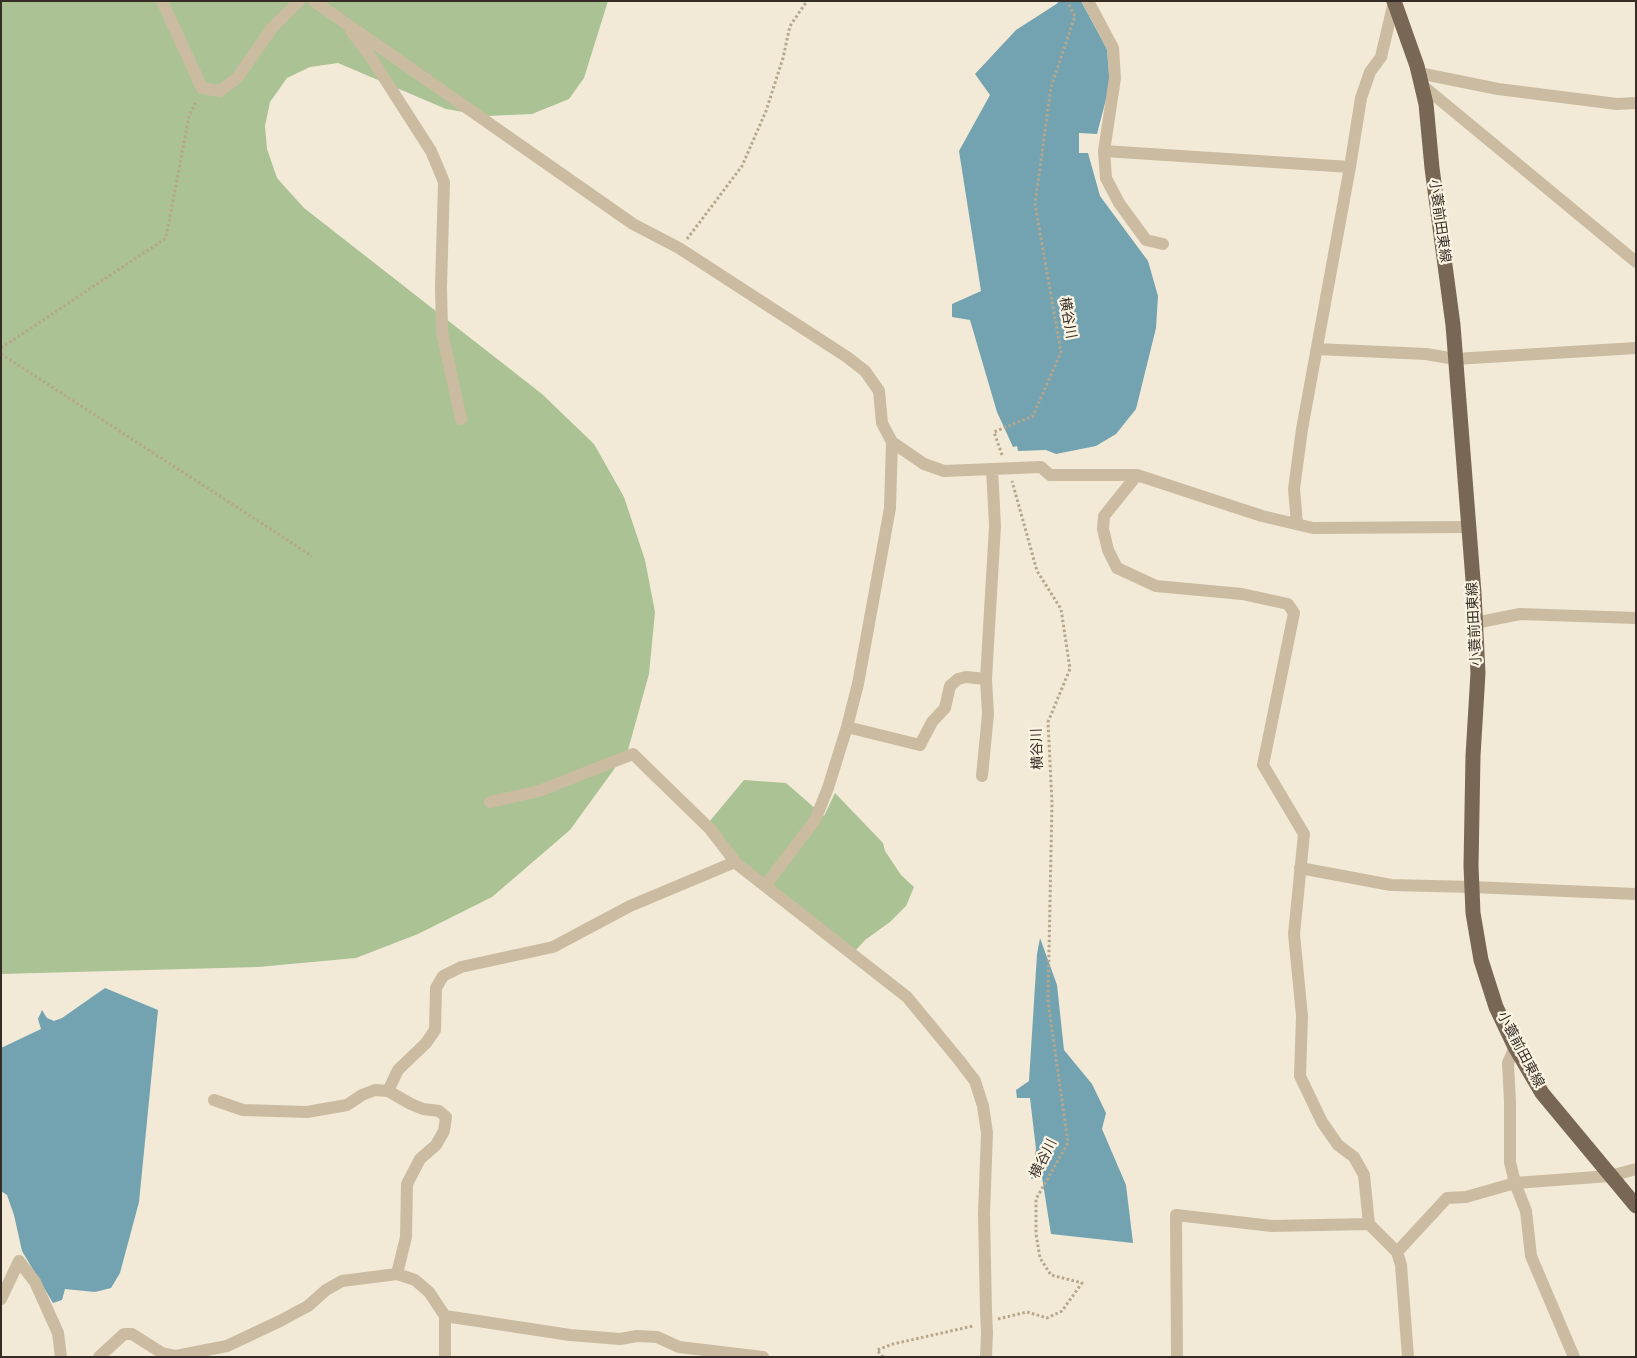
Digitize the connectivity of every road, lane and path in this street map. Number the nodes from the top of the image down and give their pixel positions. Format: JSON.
{"nodes":[{"id":1,"x":162,"y":1,"type":"edge"},
{"id":2,"x":299,"y":1,"type":"edge"},
{"id":3,"x":314,"y":1,"type":"edge"},
{"id":4,"x":806,"y":1,"type":"edge"},
{"id":5,"x":1067,"y":1,"type":"edge"},
{"id":6,"x":1088,"y":1,"type":"edge"},
{"id":7,"x":1393,"y":1,"type":"edge"},
{"id":8,"x":344,"y":22,"type":"junction"},
{"id":9,"x":1420,"y":79,"type":"junction"},
{"id":10,"x":202,"y":88,"type":"junction"},
{"id":11,"x":1636,"y":103,"type":"edge"},
{"id":12,"x":1104,"y":151,"type":"junction"},
{"id":13,"x":1350,"y":167,"type":"junction"},
{"id":14,"x":1163,"y":244,"type":"dead end"},
{"id":15,"x":679,"y":248,"type":"junction"},
{"id":16,"x":1636,"y":262,"type":"edge"},
{"id":17,"x":1,"y":348,"type":"edge"},
{"id":18,"x":1636,"y":348,"type":"edge"},
{"id":19,"x":1317,"y":349,"type":"junction"},
{"id":20,"x":1,"y":354,"type":"edge"},
{"id":21,"x":1456,"y":359,"type":"junction"},
{"id":22,"x":462,"y":419,"type":"dead end"},
{"id":23,"x":892,"y":442,"type":"junction"},
{"id":24,"x":992,"y":469,"type":"junction"},
{"id":25,"x":1007,"y":469,"type":"junction"},
{"id":26,"x":1137,"y":475,"type":"junction"},
{"id":27,"x":1297,"y":524,"type":"junction"},
{"id":28,"x":1468,"y":528,"type":"junction"},
{"id":29,"x":312,"y":556,"type":"dead end"},
{"id":30,"x":1636,"y":618,"type":"edge"},
{"id":31,"x":1475,"y":623,"type":"junction"},
{"id":32,"x":986,"y":679,"type":"junction"},
{"id":33,"x":847,"y":727,"type":"junction"},
{"id":34,"x":982,"y":776,"type":"dead end"},
{"id":35,"x":490,"y":802,"type":"dead end"},
{"id":36,"x":735,"y":862,"type":"junction"},
{"id":37,"x":1300,"y":868,"type":"junction"},
{"id":38,"x":765,"y":886,"type":"junction"},
{"id":39,"x":1472,"y":887,"type":"junction"},
{"id":40,"x":1636,"y":894,"type":"edge"},
{"id":41,"x":1515,"y":1047,"type":"junction"},
{"id":42,"x":388,"y":1090,"type":"junction"},
{"id":43,"x":214,"y":1100,"type":"dead end"},
{"id":44,"x":1636,"y":1169,"type":"edge"},
{"id":45,"x":1610,"y":1176,"type":"junction"},
{"id":46,"x":1515,"y":1183,"type":"junction"},
{"id":47,"x":1636,"y":1206,"type":"edge"},
{"id":48,"x":1370,"y":1224,"type":"junction"},
{"id":49,"x":1397,"y":1252,"type":"junction"},
{"id":50,"x":397,"y":1274,"type":"junction"},
{"id":51,"x":1,"y":1299,"type":"edge"},
{"id":52,"x":445,"y":1316,"type":"junction"},
{"id":53,"x":988,"y":1322,"type":"junction"},
{"id":54,"x":976,"y":1325,"type":"dead end"},
{"id":55,"x":61,"y":1357,"type":"edge"},
{"id":56,"x":99,"y":1357,"type":"edge"},
{"id":57,"x":445,"y":1357,"type":"edge"},
{"id":58,"x":763,"y":1357,"type":"edge"},
{"id":59,"x":883,"y":1357,"type":"edge"},
{"id":60,"x":986,"y":1357,"type":"edge"},
{"id":61,"x":1177,"y":1357,"type":"edge"},
{"id":62,"x":1408,"y":1357,"type":"edge"},
{"id":63,"x":1574,"y":1357,"type":"edge"}],
"edges":[{"from":1,"to":10,"type":"street"},
{"from":2,"to":10,"type":"street"},
{"from":3,"to":8,"type":"street"},
{"from":4,"to":15,"type":"path"},
{"from":5,"to":25,"type":"path","name":"横谷川"},
{"from":6,"to":12,"type":"street"},
{"from":7,"to":9,"type":"main road","name":"小蓑前田東線"},
{"from":7,"to":13,"type":"street"},
{"from":8,"to":15,"type":"street"},
{"from":8,"to":22,"type":"street"},
{"from":9,"to":11,"type":"street"},
{"from":9,"to":16,"type":"street"},
{"from":9,"to":21,"type":"main road","name":"小蓑前田東線"},
{"from":10,"to":17,"type":"path"},
{"from":12,"to":13,"type":"street"},
{"from":12,"to":14,"type":"street"},
{"from":13,"to":19,"type":"street"},
{"from":15,"to":23,"type":"street"},
{"from":18,"to":21,"type":"street"},
{"from":19,"to":21,"type":"street"},
{"from":19,"to":27,"type":"street"},
{"from":20,"to":29,"type":"path"},
{"from":21,"to":28,"type":"main road","name":"小蓑前田東線"},
{"from":23,"to":24,"type":"street"},
{"from":23,"to":33,"type":"street"},
{"from":24,"to":25,"type":"street"},
{"from":24,"to":32,"type":"street"},
{"from":25,"to":26,"type":"street"},
{"from":25,"to":53,"type":"path","name":"横谷川"},
{"from":26,"to":27,"type":"street"},
{"from":26,"to":37,"type":"street"},
{"from":27,"to":28,"type":"street"},
{"from":28,"to":31,"type":"main road","name":"小蓑前田東線"},
{"from":30,"to":31,"type":"street"},
{"from":31,"to":39,"type":"main road","name":"小蓑前田東線"},
{"from":32,"to":33,"type":"street"},
{"from":32,"to":34,"type":"street"},
{"from":33,"to":38,"type":"street"},
{"from":35,"to":36,"type":"street"},
{"from":36,"to":38,"type":"street"},
{"from":36,"to":42,"type":"street"},
{"from":37,"to":39,"type":"street"},
{"from":37,"to":48,"type":"street"},
{"from":38,"to":53,"type":"street"},
{"from":39,"to":40,"type":"street"},
{"from":39,"to":41,"type":"main road","name":"小蓑前田東線"},
{"from":41,"to":45,"type":"main road","name":"小蓑前田東線"},
{"from":41,"to":46,"type":"street"},
{"from":42,"to":43,"type":"street"},
{"from":42,"to":50,"type":"street"},
{"from":44,"to":45,"type":"street"},
{"from":45,"to":46,"type":"street"},
{"from":45,"to":47,"type":"main road","name":"小蓑前田東線"},
{"from":46,"to":49,"type":"street"},
{"from":46,"to":63,"type":"street"},
{"from":48,"to":49,"type":"street"},
{"from":48,"to":61,"type":"street"},
{"from":49,"to":62,"type":"street"},
{"from":50,"to":52,"type":"street"},
{"from":50,"to":56,"type":"street"},
{"from":51,"to":55,"type":"street"},
{"from":52,"to":57,"type":"street"},
{"from":52,"to":58,"type":"street"},
{"from":53,"to":60,"type":"street"},
{"from":54,"to":59,"type":"path"}]}
